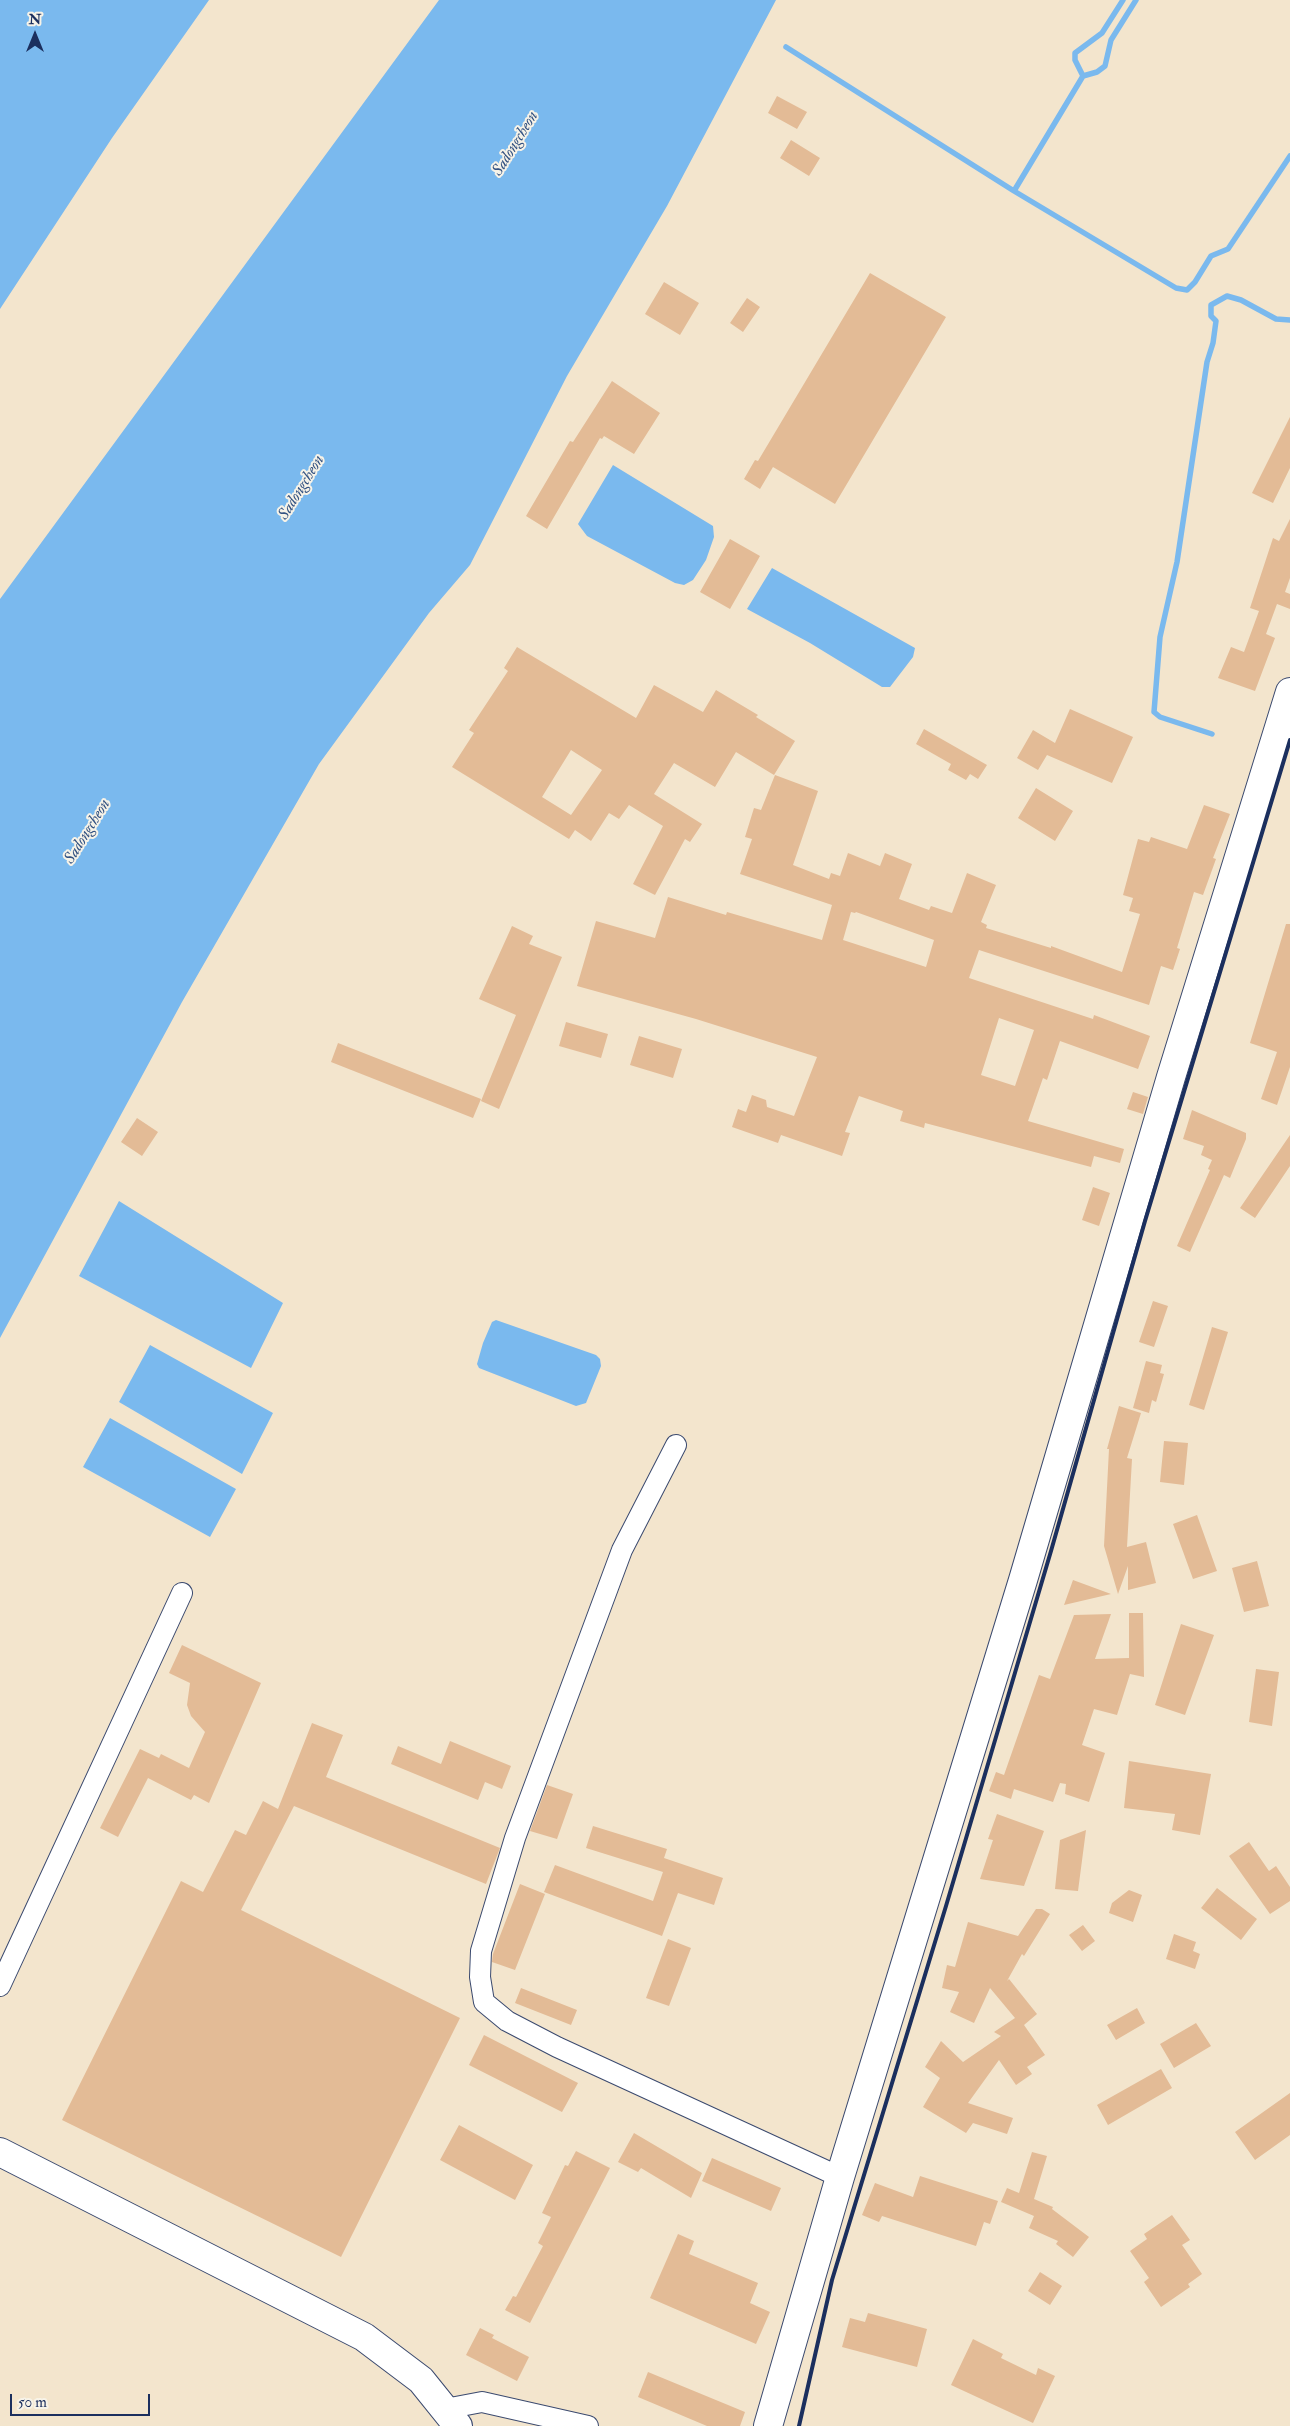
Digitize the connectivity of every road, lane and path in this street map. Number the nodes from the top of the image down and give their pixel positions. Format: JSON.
{"nodes":[{"id":1,"x":1290,"y":692,"type":"edge"},
{"id":2,"x":676,"y":1445,"type":"dead end"},
{"id":3,"x":182,"y":1594,"type":"dead end"},
{"id":4,"x":0,"y":1986,"type":"edge"},
{"id":5,"x":0,"y":2152,"type":"edge"},
{"id":6,"x":840,"y":2177,"type":"junction"},
{"id":7,"x":452,"y":2417,"type":"edge"},
{"id":8,"x":588,"y":2426,"type":"edge"},
{"id":9,"x":768,"y":2426,"type":"edge"}],
"edges":[{"from":1,"to":6,"type":"main road"},
{"from":2,"to":6,"type":"street"},
{"from":3,"to":4,"type":"street"},
{"from":5,"to":7,"type":"main road"},
{"from":6,"to":9,"type":"main road"},
{"from":7,"to":8,"type":"street"}]}
